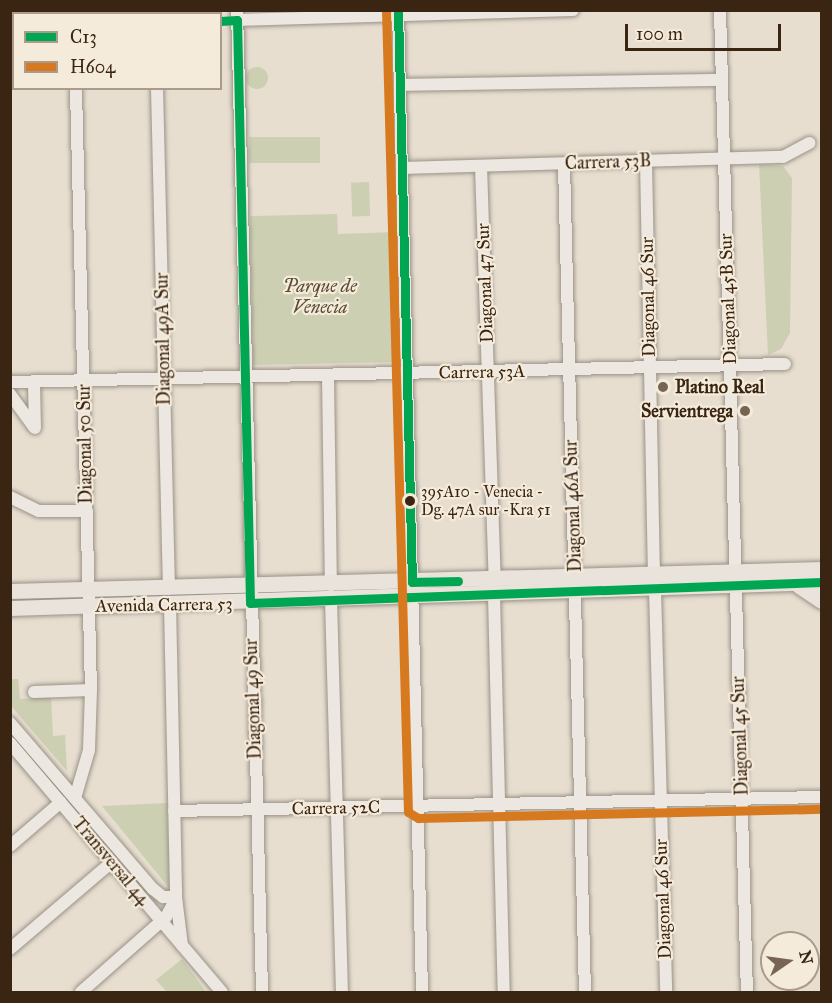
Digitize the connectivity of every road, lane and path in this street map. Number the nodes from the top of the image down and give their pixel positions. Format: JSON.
{"nodes":[{"id":1,"x":573,"y":10,"type":"edge"},
{"id":2,"x":720,"y":10,"type":"edge"},
{"id":3,"x":549,"y":11,"type":"edge"},
{"id":4,"x":398,"y":14,"type":"edge"},
{"id":5,"x":237,"y":15,"type":"edge"},
{"id":6,"x":722,"y":80,"type":"junction"},
{"id":7,"x":400,"y":85,"type":"junction"},
{"id":8,"x":76,"y":90,"type":"edge"},
{"id":9,"x":157,"y":90,"type":"edge"},
{"id":10,"x":809,"y":143,"type":"dead end"},
{"id":11,"x":724,"y":159,"type":"junction"},
{"id":12,"x":646,"y":161,"type":"junction"},
{"id":13,"x":564,"y":164,"type":"junction"},
{"id":14,"x":481,"y":166,"type":"junction"},
{"id":15,"x":402,"y":168,"type":"junction"},
{"id":16,"x":785,"y":364,"type":"dead end"},
{"id":17,"x":729,"y":366,"type":"junction"},
{"id":18,"x":650,"y":368,"type":"junction"},
{"id":19,"x":570,"y":370,"type":"junction"},
{"id":20,"x":488,"y":372,"type":"junction"},
{"id":21,"x":407,"y":374,"type":"junction"},
{"id":22,"x":328,"y":376,"type":"junction"},
{"id":23,"x":247,"y":378,"type":"junction"},
{"id":24,"x":164,"y":380,"type":"junction"},
{"id":25,"x":10,"y":382,"type":"edge"},
{"id":26,"x":34,"y":382,"type":"junction"},
{"id":27,"x":84,"y":382,"type":"junction"},
{"id":28,"x":10,"y":394,"type":"edge"},
{"id":29,"x":10,"y":496,"type":"edge"},
{"id":30,"x":87,"y":511,"type":"junction"},
{"id":31,"x":822,"y":569,"type":"edge"},
{"id":32,"x":735,"y":581,"type":"junction"},
{"id":33,"x":822,"y":582,"type":"edge"},
{"id":34,"x":654,"y":583,"type":"junction"},
{"id":35,"x":575,"y":585,"type":"junction"},
{"id":36,"x":800,"y":585,"type":"junction"},
{"id":37,"x":495,"y":587,"type":"junction"},
{"id":38,"x":89,"y":590,"type":"junction"},
{"id":39,"x":412,"y":590,"type":"junction"},
{"id":40,"x":10,"y":591,"type":"edge"},
{"id":41,"x":331,"y":592,"type":"junction"},
{"id":42,"x":250,"y":595,"type":"junction"},
{"id":43,"x":170,"y":597,"type":"junction"},
{"id":44,"x":822,"y":600,"type":"edge"},
{"id":45,"x":89,"y":606,"type":"junction"},
{"id":46,"x":10,"y":608,"type":"edge"},
{"id":47,"x":91,"y":690,"type":"junction"},
{"id":48,"x":33,"y":692,"type":"dead end"},
{"id":49,"x":10,"y":723,"type":"edge"},
{"id":50,"x":10,"y":743,"type":"edge"},
{"id":51,"x":822,"y":797,"type":"edge"},
{"id":52,"x":75,"y":798,"type":"junction"},
{"id":53,"x":741,"y":798,"type":"junction"},
{"id":54,"x":660,"y":800,"type":"junction"},
{"id":55,"x":61,"y":802,"type":"junction"},
{"id":56,"x":580,"y":802,"type":"junction"},
{"id":57,"x":499,"y":804,"type":"junction"},
{"id":58,"x":418,"y":806,"type":"junction"},
{"id":59,"x":336,"y":808,"type":"junction"},
{"id":60,"x":256,"y":809,"type":"junction"},
{"id":61,"x":174,"y":811,"type":"junction"},
{"id":62,"x":10,"y":846,"type":"edge"},
{"id":63,"x":112,"y":862,"type":"junction"},
{"id":64,"x":176,"y":897,"type":"junction"},
{"id":65,"x":162,"y":921,"type":"junction"},
{"id":66,"x":182,"y":946,"type":"junction"},
{"id":67,"x":10,"y":949,"type":"edge"},
{"id":68,"x":81,"y":993,"type":"edge"},
{"id":69,"x":222,"y":993,"type":"edge"},
{"id":70,"x":262,"y":993,"type":"edge"},
{"id":71,"x":342,"y":993,"type":"edge"},
{"id":72,"x":422,"y":993,"type":"edge"},
{"id":73,"x":504,"y":993,"type":"edge"},
{"id":74,"x":585,"y":993,"type":"edge"},
{"id":75,"x":666,"y":993,"type":"edge"},
{"id":76,"x":747,"y":993,"type":"edge"}],
"edges":[{"from":1,"to":3,"type":"street"},
{"from":2,"to":6,"type":"street","name":"Diagonal 45B Sur"},
{"from":3,"to":4,"type":"street"},
{"from":4,"to":5,"type":"street"},
{"from":4,"to":7,"type":"street"},
{"from":5,"to":23,"type":"street","name":"Diagonal 49 Sur"},
{"from":6,"to":7,"type":"street"},
{"from":6,"to":11,"type":"street","name":"Diagonal 45B Sur"},
{"from":7,"to":15,"type":"street"},
{"from":8,"to":27,"type":"street","name":"Diagonal 50 Sur"},
{"from":9,"to":24,"type":"street","name":"Diagonal 49A Sur"},
{"from":10,"to":11,"type":"street","name":"Carrera 53B"},
{"from":11,"to":12,"type":"street","name":"Carrera 53B"},
{"from":11,"to":17,"type":"street","name":"Diagonal 45B Sur"},
{"from":12,"to":13,"type":"street","name":"Carrera 53B"},
{"from":12,"to":18,"type":"street","name":"Diagonal 46 Sur"},
{"from":13,"to":14,"type":"street","name":"Carrera 53B"},
{"from":13,"to":19,"type":"street","name":"Diagonal 46A Sur"},
{"from":14,"to":15,"type":"street","name":"Carrera 53B"},
{"from":14,"to":20,"type":"street","name":"Diagonal 47 Sur"},
{"from":15,"to":21,"type":"street"},
{"from":16,"to":17,"type":"street","name":"Carrera 53A"},
{"from":17,"to":18,"type":"street","name":"Carrera 53A"},
{"from":17,"to":32,"type":"street","name":"Diagonal 45B Sur"},
{"from":18,"to":19,"type":"street","name":"Carrera 53A"},
{"from":18,"to":34,"type":"street","name":"Diagonal 46 Sur"},
{"from":19,"to":20,"type":"street","name":"Carrera 53A"},
{"from":19,"to":35,"type":"street","name":"Diagonal 46A Sur"},
{"from":20,"to":21,"type":"street","name":"Carrera 53A"},
{"from":20,"to":37,"type":"street","name":"Diagonal 47 Sur"},
{"from":21,"to":22,"type":"street","name":"Carrera 53A"},
{"from":21,"to":39,"type":"street"},
{"from":22,"to":23,"type":"street","name":"Carrera 53A"},
{"from":22,"to":41,"type":"street"},
{"from":23,"to":24,"type":"street","name":"Carrera 53A"},
{"from":23,"to":42,"type":"street","name":"Diagonal 49 Sur"},
{"from":24,"to":27,"type":"street","name":"Carrera 53A"},
{"from":24,"to":43,"type":"street","name":"Diagonal 49A Sur"},
{"from":25,"to":26,"type":"street","name":"Carrera 53A"},
{"from":26,"to":27,"type":"street","name":"Carrera 53A"},
{"from":26,"to":28,"type":"street"},
{"from":27,"to":30,"type":"street","name":"Diagonal 50 Sur"},
{"from":29,"to":30,"type":"street"},
{"from":30,"to":38,"type":"street","name":"Diagonal 50 Sur"},
{"from":31,"to":32,"type":"main road","name":"Avenida Carrera 53"},
{"from":32,"to":34,"type":"main road","name":"Avenida Carrera 53"},
{"from":32,"to":36,"type":"main road","name":"Avenida Carrera 53"},
{"from":32,"to":53,"type":"street","name":"Diagonal 45 Sur"},
{"from":33,"to":36,"type":"main road","name":"Avenida Carrera 53"},
{"from":34,"to":35,"type":"main road","name":"Avenida Carrera 53"},
{"from":34,"to":54,"type":"street","name":"Diagonal 46 Sur"},
{"from":35,"to":37,"type":"main road","name":"Avenida Carrera 53"},
{"from":35,"to":56,"type":"street","name":"Diagonal 46A Sur"},
{"from":36,"to":44,"type":"highway"},
{"from":37,"to":39,"type":"main road","name":"Avenida Carrera 53"},
{"from":37,"to":57,"type":"street","name":"Diagonal 47 Sur"},
{"from":38,"to":40,"type":"main road","name":"Avenida Carrera 53"},
{"from":38,"to":43,"type":"main road","name":"Avenida Carrera 53"},
{"from":38,"to":45,"type":"street","name":"Diagonal 50 Sur"},
{"from":39,"to":41,"type":"main road","name":"Avenida Carrera 53"},
{"from":39,"to":58,"type":"street"},
{"from":41,"to":42,"type":"main road","name":"Avenida Carrera 53"},
{"from":41,"to":59,"type":"street"},
{"from":42,"to":43,"type":"main road","name":"Avenida Carrera 53"},
{"from":42,"to":60,"type":"street","name":"Diagonal 49 Sur"},
{"from":43,"to":45,"type":"main road","name":"Avenida Carrera 53"},
{"from":43,"to":61,"type":"street","name":"Diagonal 49A Sur"},
{"from":45,"to":46,"type":"main road","name":"Avenida Carrera 53"},
{"from":45,"to":47,"type":"street","name":"Diagonal 50 Sur"},
{"from":47,"to":48,"type":"street"},
{"from":47,"to":52,"type":"street","name":"Diagonal 50 Sur"},
{"from":49,"to":52,"type":"street","name":"Transversal 44"},
{"from":50,"to":55,"type":"street","name":"Transversal 44"},
{"from":51,"to":53,"type":"street","name":"Carrera 52C"},
{"from":52,"to":64,"type":"street","name":"Transversal 44"},
{"from":53,"to":54,"type":"street","name":"Carrera 52C"},
{"from":53,"to":76,"type":"street","name":"Diagonal 45 Sur"},
{"from":54,"to":56,"type":"street","name":"Carrera 52C"},
{"from":54,"to":75,"type":"street","name":"Diagonal 46 Sur"},
{"from":55,"to":62,"type":"street"},
{"from":55,"to":63,"type":"street","name":"Transversal 44"},
{"from":56,"to":57,"type":"street","name":"Carrera 52C"},
{"from":56,"to":74,"type":"street","name":"Diagonal 46A Sur"},
{"from":57,"to":58,"type":"street","name":"Carrera 52C"},
{"from":57,"to":73,"type":"street","name":"Diagonal 47 Sur"},
{"from":58,"to":59,"type":"street","name":"Carrera 52C"},
{"from":58,"to":72,"type":"street"},
{"from":59,"to":60,"type":"street","name":"Carrera 52C"},
{"from":59,"to":71,"type":"street"},
{"from":60,"to":61,"type":"street","name":"Carrera 52C"},
{"from":60,"to":70,"type":"street","name":"Diagonal 49 Sur"},
{"from":61,"to":64,"type":"street","name":"Diagonal 49A Sur"},
{"from":63,"to":65,"type":"street","name":"Transversal 44"},
{"from":63,"to":67,"type":"street"},
{"from":64,"to":65,"type":"street"},
{"from":64,"to":66,"type":"street","name":"Diagonal 49A Sur"},
{"from":65,"to":66,"type":"street","name":"Transversal 44"},
{"from":65,"to":68,"type":"street"},
{"from":66,"to":69,"type":"street","name":"Transversal 44"}]}
